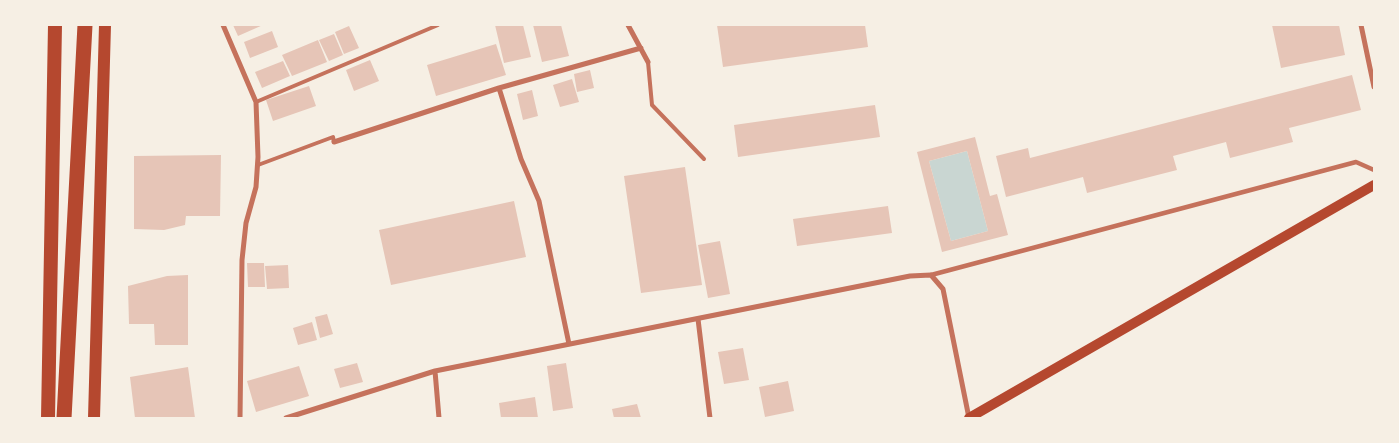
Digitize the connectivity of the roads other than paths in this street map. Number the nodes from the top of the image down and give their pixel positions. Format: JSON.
{"nodes":[{"id":1,"x":55,"y":25,"type":"edge"},
{"id":2,"x":85,"y":25,"type":"edge"},
{"id":3,"x":91,"y":25,"type":"edge"},
{"id":4,"x":105,"y":25,"type":"edge"},
{"id":5,"x":223,"y":25,"type":"edge"},
{"id":6,"x":438,"y":25,"type":"edge"},
{"id":7,"x":628,"y":25,"type":"edge"},
{"id":8,"x":1361,"y":25,"type":"edge"},
{"id":9,"x":641,"y":48,"type":"junction"},
{"id":10,"x":648,"y":62,"type":"joint"},
{"id":11,"x":1374,"y":87,"type":"edge"},
{"id":12,"x":499,"y":88,"type":"junction"},
{"id":13,"x":256,"y":102,"type":"junction"},
{"id":14,"x":334,"y":142,"type":"joint"},
{"id":15,"x":704,"y":159,"type":"dead end"},
{"id":16,"x":258,"y":164,"type":"junction"},
{"id":17,"x":1374,"y":170,"type":"edge"},
{"id":18,"x":1374,"y":185,"type":"edge"},
{"id":19,"x":931,"y":275,"type":"junction"},
{"id":20,"x":698,"y":318,"type":"junction"},
{"id":21,"x":569,"y":344,"type":"junction"},
{"id":22,"x":435,"y":371,"type":"junction"},
{"id":23,"x":48,"y":418,"type":"edge"},
{"id":24,"x":64,"y":418,"type":"edge"},
{"id":25,"x":71,"y":418,"type":"edge"},
{"id":26,"x":94,"y":418,"type":"edge"},
{"id":27,"x":240,"y":418,"type":"edge"},
{"id":28,"x":286,"y":418,"type":"edge"},
{"id":29,"x":439,"y":418,"type":"edge"},
{"id":30,"x":710,"y":418,"type":"edge"},
{"id":31,"x":969,"y":418,"type":"edge"}],
"edges":[{"from":1,"to":23,"type":"highway"},
{"from":2,"to":24,"type":"highway"},
{"from":3,"to":25,"type":"highway"},
{"from":4,"to":26,"type":"main road"},
{"from":5,"to":13,"type":"street"},
{"from":6,"to":13,"type":"lane"},
{"from":7,"to":9,"type":"street"},
{"from":8,"to":11,"type":"street"},
{"from":9,"to":10,"type":"street"},
{"from":9,"to":12,"type":"street"},
{"from":10,"to":15,"type":"lane"},
{"from":12,"to":14,"type":"street"},
{"from":12,"to":21,"type":"street"},
{"from":13,"to":16,"type":"street"},
{"from":14,"to":16,"type":"lane"},
{"from":16,"to":27,"type":"street"},
{"from":17,"to":19,"type":"street"},
{"from":18,"to":31,"type":"main road"},
{"from":19,"to":20,"type":"street"},
{"from":19,"to":31,"type":"street"},
{"from":20,"to":21,"type":"street"},
{"from":20,"to":30,"type":"street"},
{"from":21,"to":22,"type":"street"},
{"from":22,"to":28,"type":"street"},
{"from":22,"to":29,"type":"street"}]}
